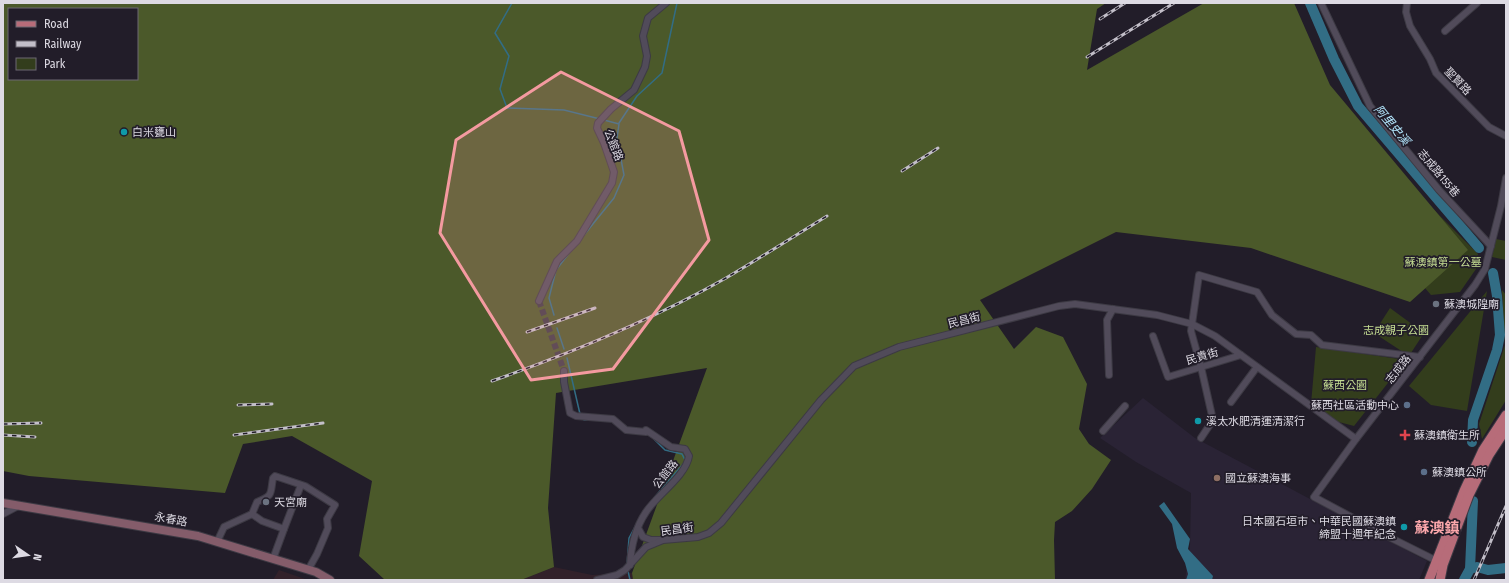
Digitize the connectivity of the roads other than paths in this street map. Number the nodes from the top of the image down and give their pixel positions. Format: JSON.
{"nodes":[{"id":1,"x":666,"y":3,"type":"edge"},
{"id":2,"x":1321,"y":3,"type":"edge"},
{"id":3,"x":1407,"y":3,"type":"edge"},
{"id":4,"x":1477,"y":3,"type":"edge"},
{"id":5,"x":1445,"y":31,"type":"dead end"},
{"id":6,"x":1506,"y":136,"type":"edge"},
{"id":7,"x":1506,"y":178,"type":"edge"},
{"id":8,"x":1503,"y":208,"type":"edge"},
{"id":9,"x":1491,"y":246,"type":"junction"},
{"id":10,"x":538,"y":301,"type":"dead end"},
{"id":11,"x":1113,"y":309,"type":"junction"},
{"id":12,"x":1192,"y":324,"type":"junction"},
{"id":13,"x":1153,"y":336,"type":"dead end"},
{"id":14,"x":1241,"y":355,"type":"junction"},
{"id":15,"x":1420,"y":357,"type":"junction"},
{"id":16,"x":1201,"y":367,"type":"junction"},
{"id":17,"x":1257,"y":367,"type":"junction"},
{"id":18,"x":564,"y":371,"type":"tunnel mouth"},
{"id":19,"x":1109,"y":375,"type":"dead end"},
{"id":20,"x":1231,"y":402,"type":"dead end"},
{"id":21,"x":1125,"y":406,"type":"dead end"},
{"id":22,"x":1506,"y":415,"type":"edge"},
{"id":23,"x":1506,"y":429,"type":"edge"},
{"id":24,"x":1103,"y":431,"type":"dead end"},
{"id":25,"x":1201,"y":438,"type":"dead end"},
{"id":26,"x":1356,"y":439,"type":"junction"},
{"id":27,"x":1486,"y":453,"type":"junction"},
{"id":28,"x":301,"y":485,"type":"junction"},
{"id":29,"x":3,"y":503,"type":"edge"},
{"id":30,"x":18,"y":506,"type":"junction"},
{"id":31,"x":3,"y":514,"type":"edge"},
{"id":32,"x":252,"y":514,"type":"junction"},
{"id":33,"x":638,"y":528,"type":"junction"},
{"id":34,"x":284,"y":529,"type":"junction"},
{"id":35,"x":663,"y":540,"type":"junction"},
{"id":36,"x":217,"y":542,"type":"junction"},
{"id":37,"x":273,"y":559,"type":"junction"},
{"id":38,"x":1440,"y":562,"type":"junction"},
{"id":39,"x":630,"y":565,"type":"junction"},
{"id":40,"x":308,"y":570,"type":"junction"},
{"id":41,"x":330,"y":580,"type":"edge"},
{"id":42,"x":597,"y":580,"type":"edge"},
{"id":43,"x":1429,"y":580,"type":"edge"},
{"id":44,"x":1440,"y":580,"type":"edge"}],
"edges":[{"from":1,"to":10,"type":"street","name":"公館路"},
{"from":2,"to":9,"type":"street","name":"志成路155巷"},
{"from":3,"to":6,"type":"street","name":"聖賢路"},
{"from":4,"to":5,"type":"street"},
{"from":7,"to":8,"type":"street","name":"志成路"},
{"from":8,"to":9,"type":"street","name":"志成路"},
{"from":9,"to":15,"type":"street","name":"志成路"},
{"from":11,"to":12,"type":"street","name":"民昌街"},
{"from":11,"to":19,"type":"street"},
{"from":11,"to":35,"type":"street","name":"民昌街"},
{"from":12,"to":14,"type":"street","name":"民昌街"},
{"from":12,"to":15,"type":"street"},
{"from":12,"to":16,"type":"street"},
{"from":13,"to":16,"type":"street","name":"民貴街"},
{"from":14,"to":16,"type":"street","name":"民貴街"},
{"from":14,"to":17,"type":"street","name":"民昌街"},
{"from":15,"to":26,"type":"street","name":"志成路"},
{"from":16,"to":25,"type":"street"},
{"from":17,"to":20,"type":"street"},
{"from":17,"to":26,"type":"street","name":"民昌街"},
{"from":18,"to":33,"type":"street","name":"公館路"},
{"from":21,"to":24,"type":"street"},
{"from":22,"to":27,"type":"main road"},
{"from":23,"to":27,"type":"main road"},
{"from":26,"to":38,"type":"street","name":"志成路"},
{"from":27,"to":38,"type":"main road"},
{"from":28,"to":32,"type":"street"},
{"from":28,"to":34,"type":"street"},
{"from":28,"to":40,"type":"street"},
{"from":29,"to":30,"type":"street","name":"永春路"},
{"from":30,"to":31,"type":"street"},
{"from":30,"to":36,"type":"street","name":"永春路"},
{"from":32,"to":34,"type":"street"},
{"from":32,"to":36,"type":"street"},
{"from":33,"to":35,"type":"street"},
{"from":33,"to":39,"type":"street","name":"公館路"},
{"from":34,"to":37,"type":"street"},
{"from":35,"to":39,"type":"street","name":"民昌街"},
{"from":36,"to":37,"type":"street","name":"永春路"},
{"from":37,"to":40,"type":"street","name":"永春路"},
{"from":38,"to":43,"type":"main road"},
{"from":38,"to":44,"type":"main road"},
{"from":39,"to":42,"type":"street"},
{"from":40,"to":41,"type":"street","name":"永春路"}]}
